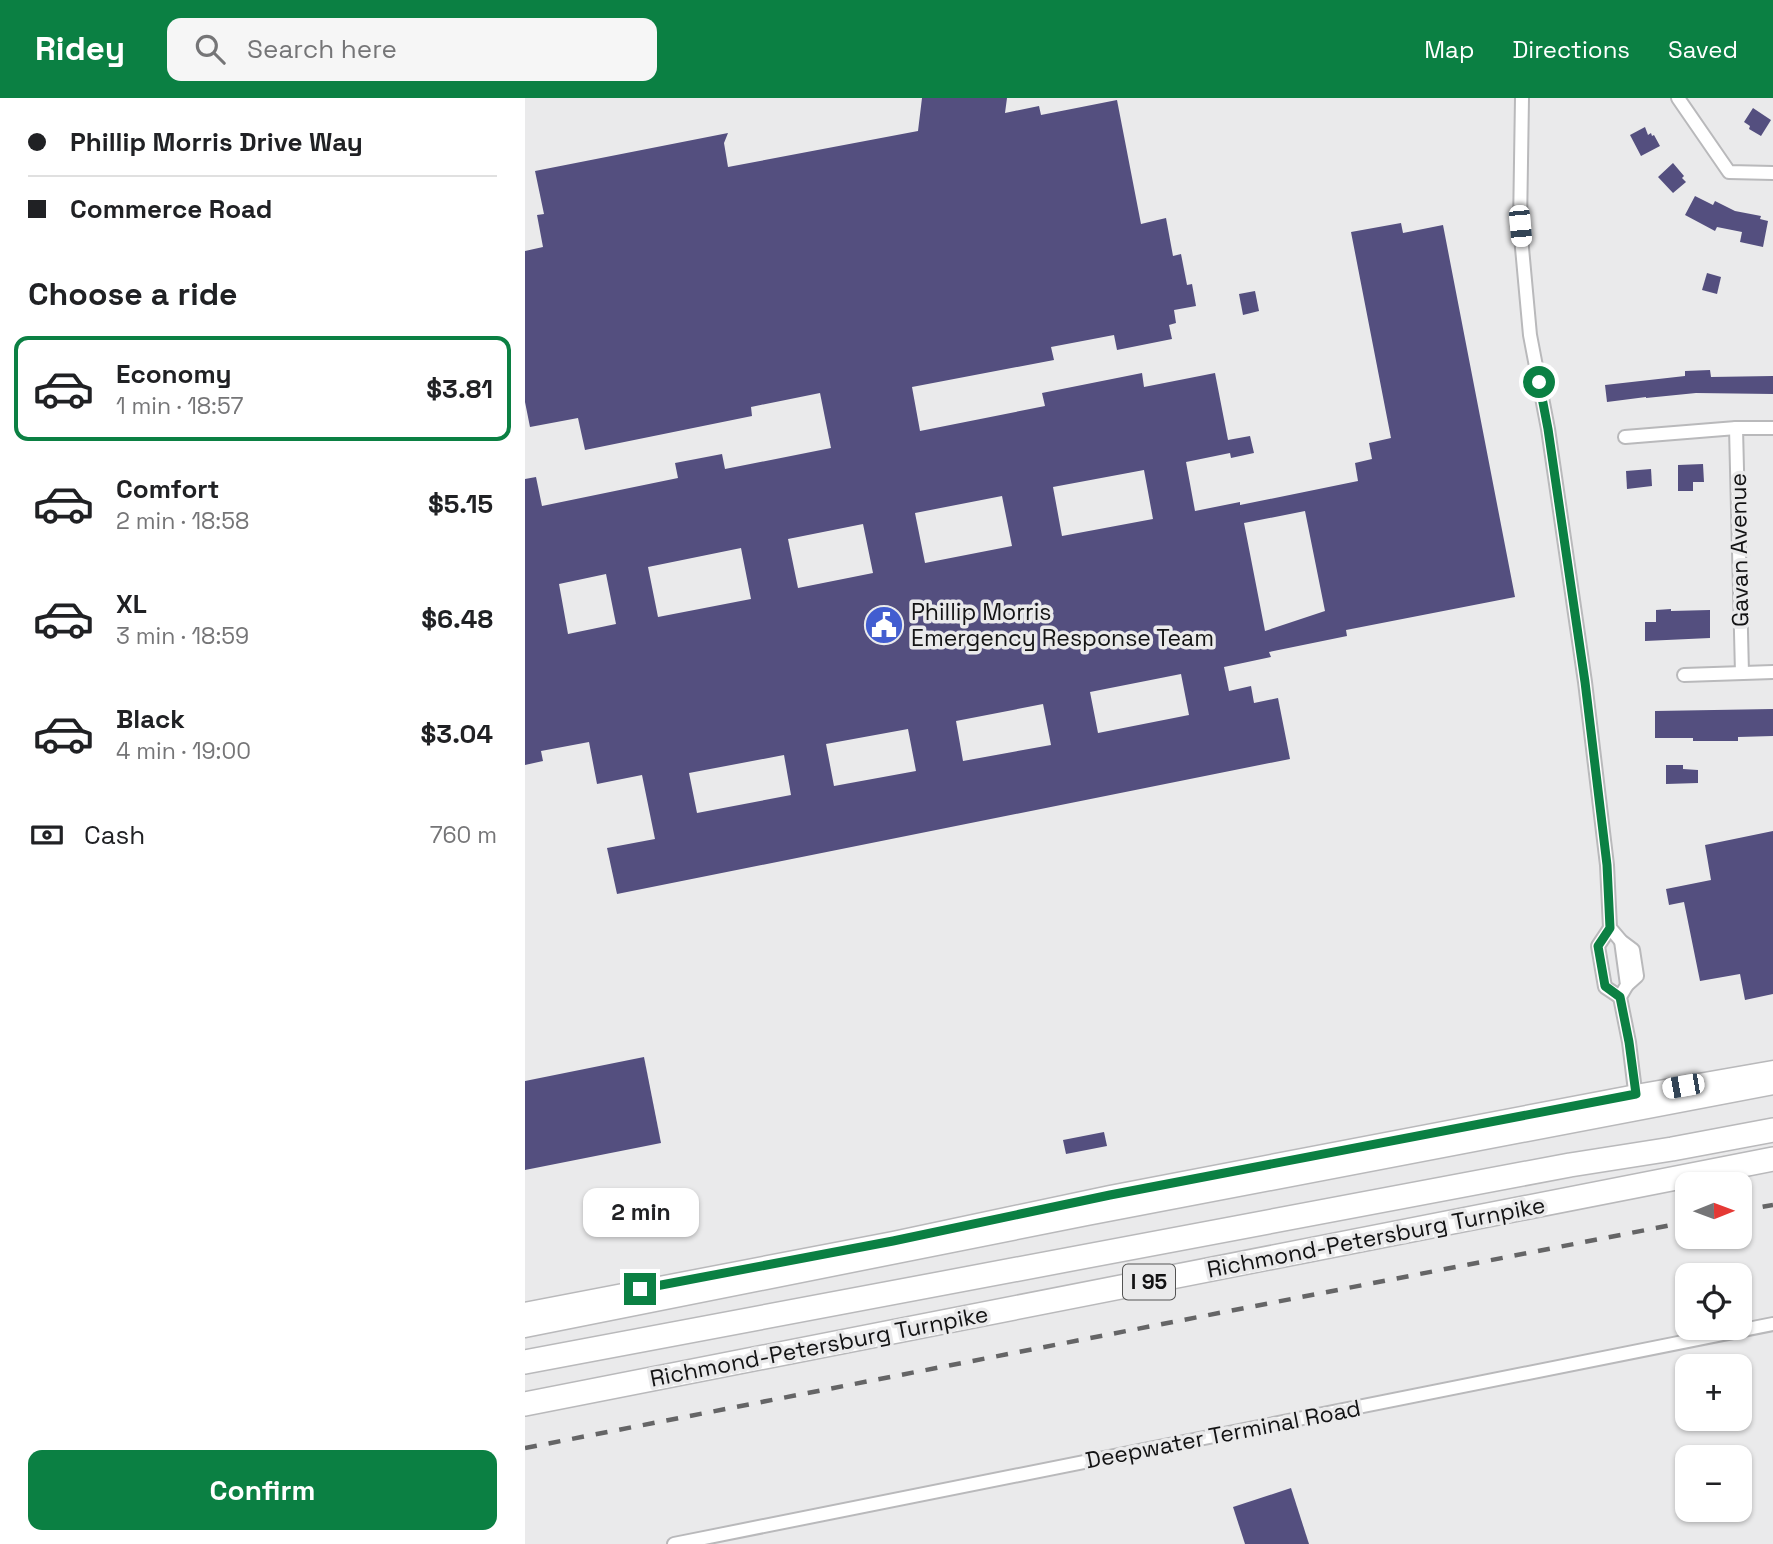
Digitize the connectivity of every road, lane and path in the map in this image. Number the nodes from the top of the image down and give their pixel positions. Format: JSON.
{"nodes":[{"id":1,"x":1522,"y":98,"type":"edge"},
{"id":2,"x":1678,"y":98,"type":"edge"},
{"id":3,"x":1773,"y":173,"type":"edge"},
{"id":4,"x":1736,"y":428,"type":"junction"},
{"id":5,"x":1773,"y":428,"type":"edge"},
{"id":6,"x":1625,"y":438,"type":"dead end"},
{"id":7,"x":1773,"y":672,"type":"edge"},
{"id":8,"x":1742,"y":673,"type":"junction"},
{"id":9,"x":1684,"y":675,"type":"dead end"},
{"id":10,"x":1610,"y":928,"type":"junction"},
{"id":11,"x":1624,"y":991,"type":"junction"},
{"id":12,"x":1773,"y":1070,"type":"edge"},
{"id":13,"x":1773,"y":1085,"type":"edge"},
{"id":14,"x":1637,"y":1102,"type":"junction"},
{"id":15,"x":1773,"y":1129,"type":"edge"},
{"id":16,"x":1773,"y":1160,"type":"edge"},
{"id":17,"x":525,"y":1312,"type":"edge"},
{"id":18,"x":1773,"y":1324,"type":"edge"},
{"id":19,"x":525,"y":1328,"type":"edge"},
{"id":20,"x":525,"y":1362,"type":"edge"},
{"id":21,"x":531,"y":1403,"type":"edge"},
{"id":22,"x":674,"y":1544,"type":"edge"}],
"edges":[{"from":1,"to":10,"type":"street"},
{"from":2,"to":3,"type":"street"},
{"from":4,"to":5,"type":"street"},
{"from":4,"to":6,"type":"street"},
{"from":4,"to":8,"type":"street","name":"Gavan Avenue"},
{"from":7,"to":8,"type":"street"},
{"from":8,"to":9,"type":"street"},
{"from":10,"to":11,"type":"street"},
{"from":10,"to":11,"type":"street"},
{"from":11,"to":14,"type":"street"},
{"from":12,"to":14,"type":"main road"},
{"from":13,"to":14,"type":"main road"},
{"from":14,"to":17,"type":"main road"},
{"from":14,"to":19,"type":"main road"},
{"from":15,"to":20,"type":"highway","name":"Richmond-Petersburg Turnpike","number":"I 95"},
{"from":16,"to":21,"type":"highway","name":"Richmond-Petersburg Turnpike","number":"I 95"},
{"from":18,"to":22,"type":"street","name":"Deepwater Terminal Road"}]}
